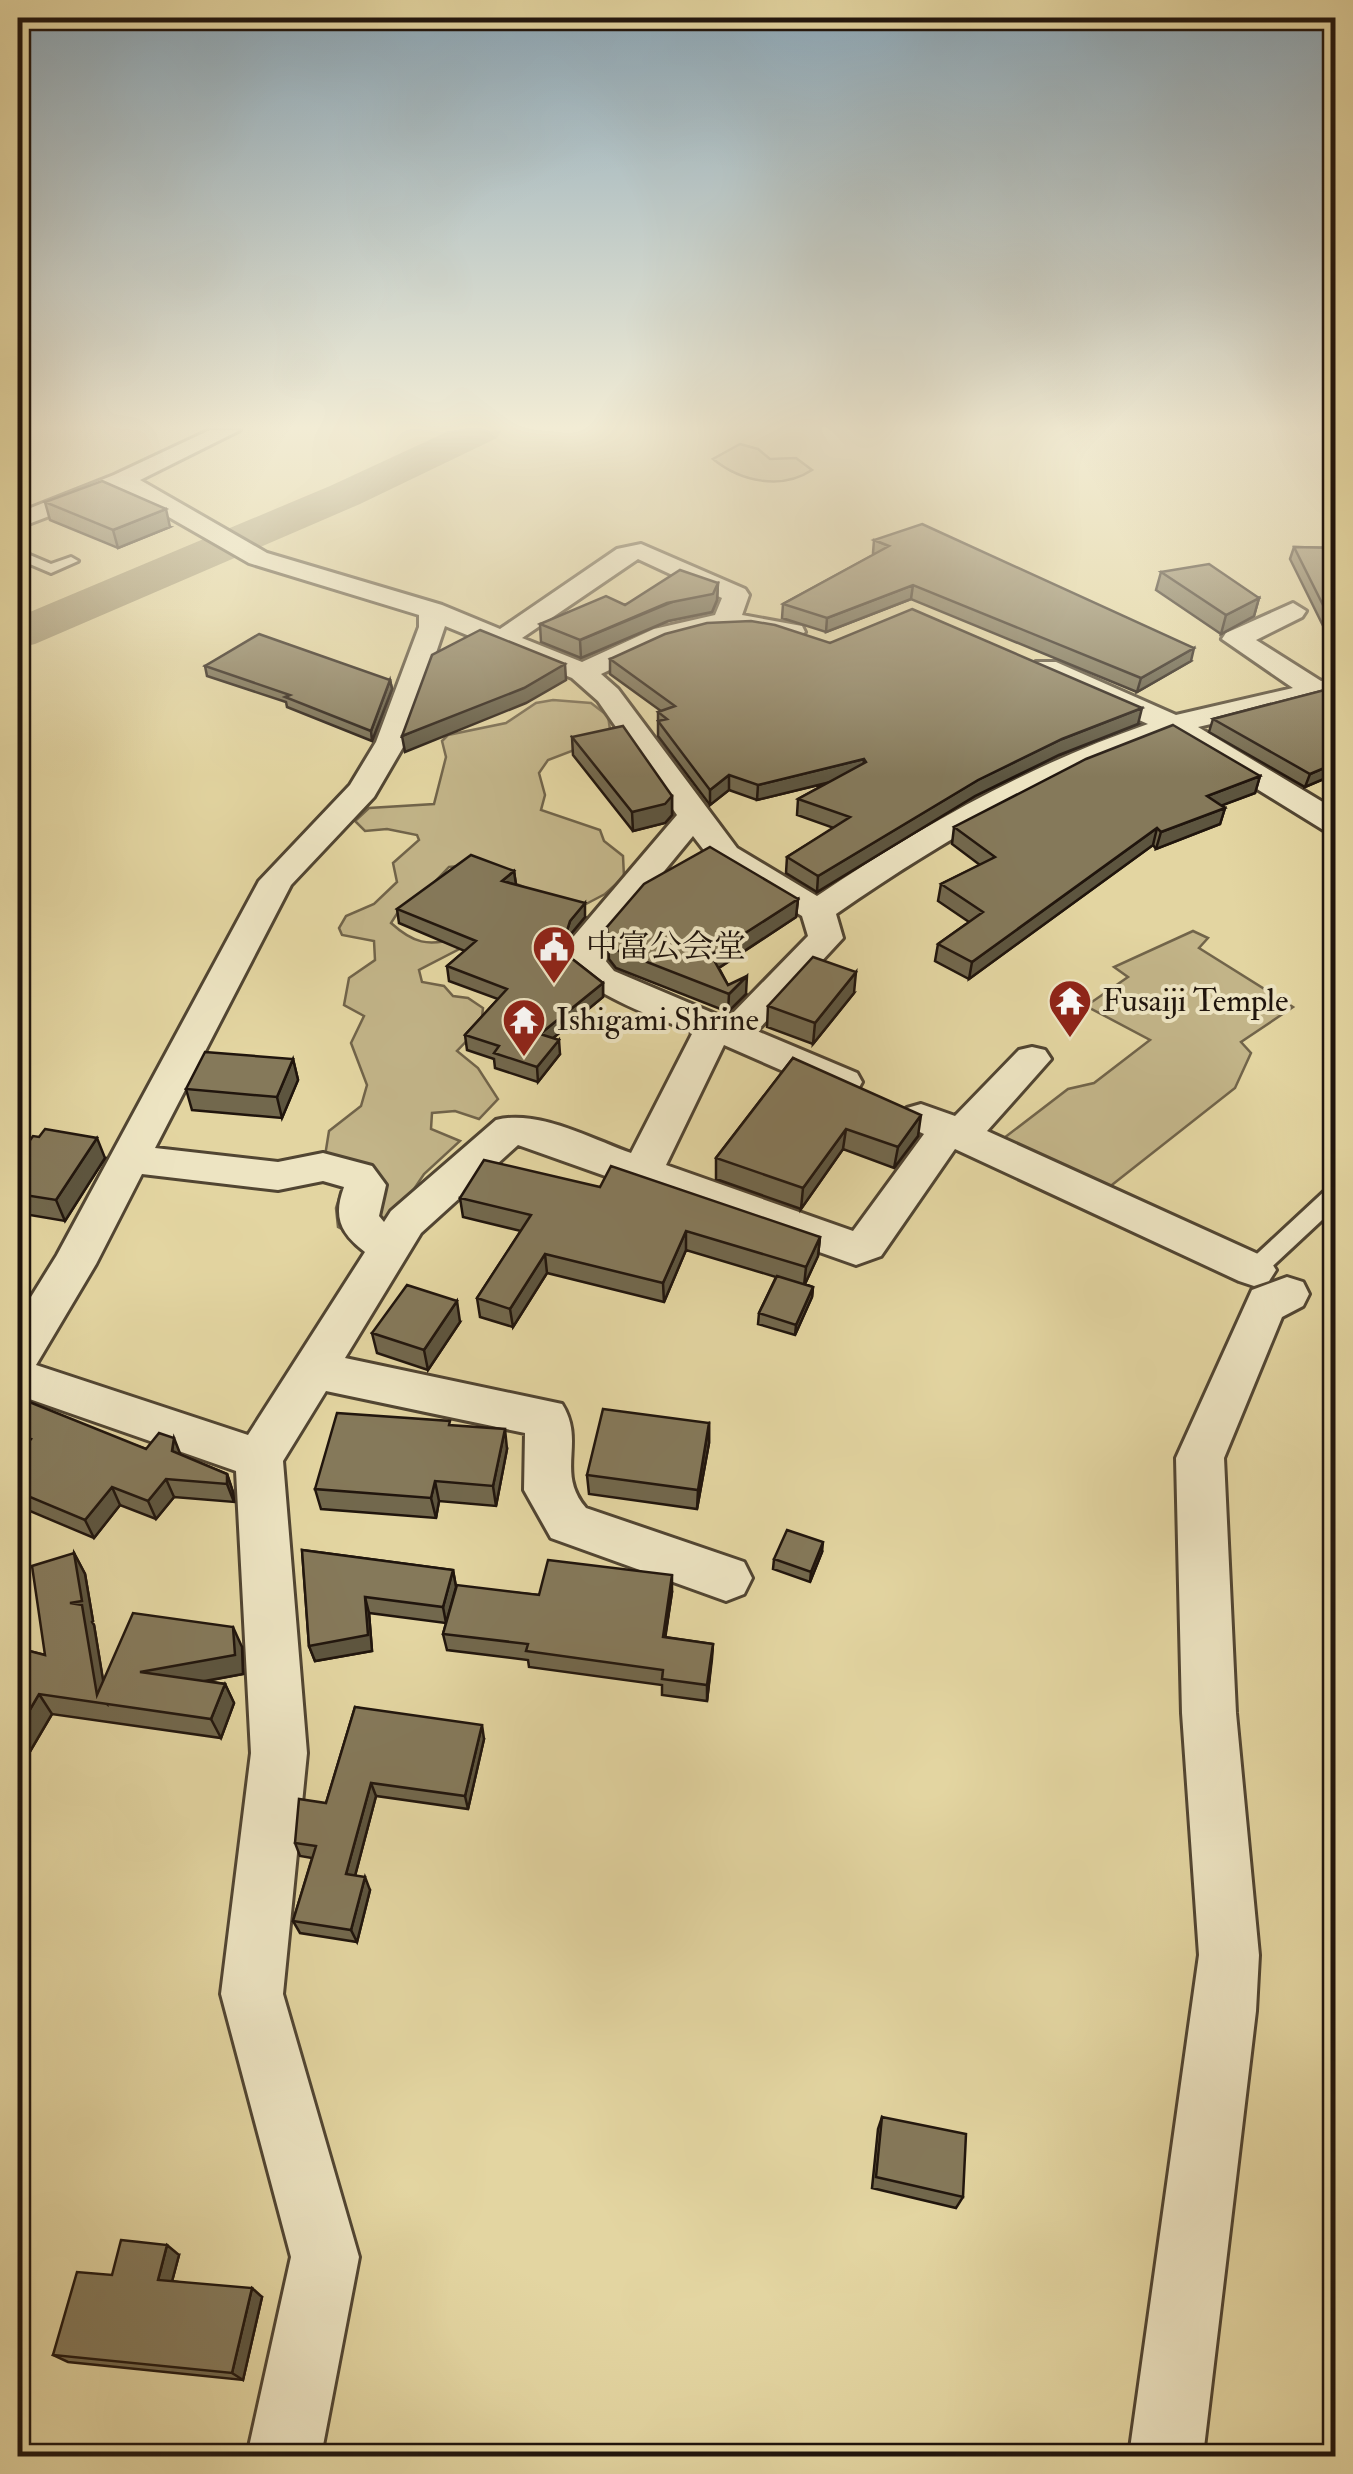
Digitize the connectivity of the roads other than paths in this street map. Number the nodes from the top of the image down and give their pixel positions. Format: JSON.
{"nodes":[{"id":1,"x":233,"y":545,"type":"edge"},
{"id":2,"x":18,"y":554,"type":"edge"},
{"id":3,"x":71,"y":561,"type":"dead end"},
{"id":4,"x":433,"y":611,"type":"junction"},
{"id":5,"x":1293,"y":611,"type":"dead end"},
{"id":6,"x":726,"y":621,"type":"junction"},
{"id":7,"x":504,"y":638,"type":"junction"},
{"id":8,"x":814,"y":640,"type":"edge"},
{"id":9,"x":1015,"y":654,"type":"edge"},
{"id":10,"x":582,"y":672,"type":"junction"},
{"id":11,"x":1326,"y":689,"type":"edge"},
{"id":12,"x":1174,"y":725,"type":"junction"},
{"id":13,"x":693,"y":816,"type":"junction"},
{"id":14,"x":1336,"y":824,"type":"edge"},
{"id":15,"x":818,"y":911,"type":"junction"},
{"id":16,"x":724,"y":1031,"type":"junction"},
{"id":17,"x":1032,"y":1059,"type":"dead end"},
{"id":18,"x":954,"y":1132,"type":"junction"},
{"id":19,"x":130,"y":1158,"type":"junction"},
{"id":20,"x":642,"y":1172,"type":"junction"},
{"id":21,"x":1336,"y":1194,"type":"edge"},
{"id":22,"x":388,"y":1247,"type":"junction"},
{"id":23,"x":1270,"y":1282,"type":"junction"},
{"id":24,"x":18,"y":1355,"type":"edge"},
{"id":25,"x":313,"y":1370,"type":"junction"},
{"id":26,"x":18,"y":1377,"type":"edge"},
{"id":27,"x":259,"y":1459,"type":"junction"},
{"id":28,"x":726,"y":1578,"type":"dead end"},
{"id":29,"x":284,"y":2456,"type":"edge"},
{"id":30,"x":1166,"y":2456,"type":"edge"}],
"edges":[{"from":1,"to":4,"type":"street"},
{"from":2,"to":3,"type":"lane"},
{"from":4,"to":7,"type":"street"},
{"from":4,"to":19,"type":"street"},
{"from":5,"to":11,"type":"street"},
{"from":6,"to":7,"type":"street"},
{"from":6,"to":8,"type":"street"},
{"from":6,"to":10,"type":"street"},
{"from":7,"to":10,"type":"street"},
{"from":9,"to":12,"type":"street"},
{"from":10,"to":13,"type":"street"},
{"from":11,"to":12,"type":"street"},
{"from":12,"to":14,"type":"street"},
{"from":12,"to":15,"type":"street"},
{"from":13,"to":15,"type":"street"},
{"from":13,"to":16,"type":"street"},
{"from":15,"to":16,"type":"street"},
{"from":16,"to":18,"type":"street"},
{"from":16,"to":20,"type":"street"},
{"from":17,"to":18,"type":"street"},
{"from":18,"to":20,"type":"street"},
{"from":18,"to":23,"type":"street"},
{"from":19,"to":22,"type":"street"},
{"from":19,"to":24,"type":"street"},
{"from":20,"to":22,"type":"street"},
{"from":21,"to":23,"type":"lane"},
{"from":22,"to":25,"type":"street"},
{"from":23,"to":30,"type":"street"},
{"from":25,"to":27,"type":"street"},
{"from":25,"to":28,"type":"street"},
{"from":26,"to":27,"type":"street"},
{"from":27,"to":29,"type":"street"}]}
